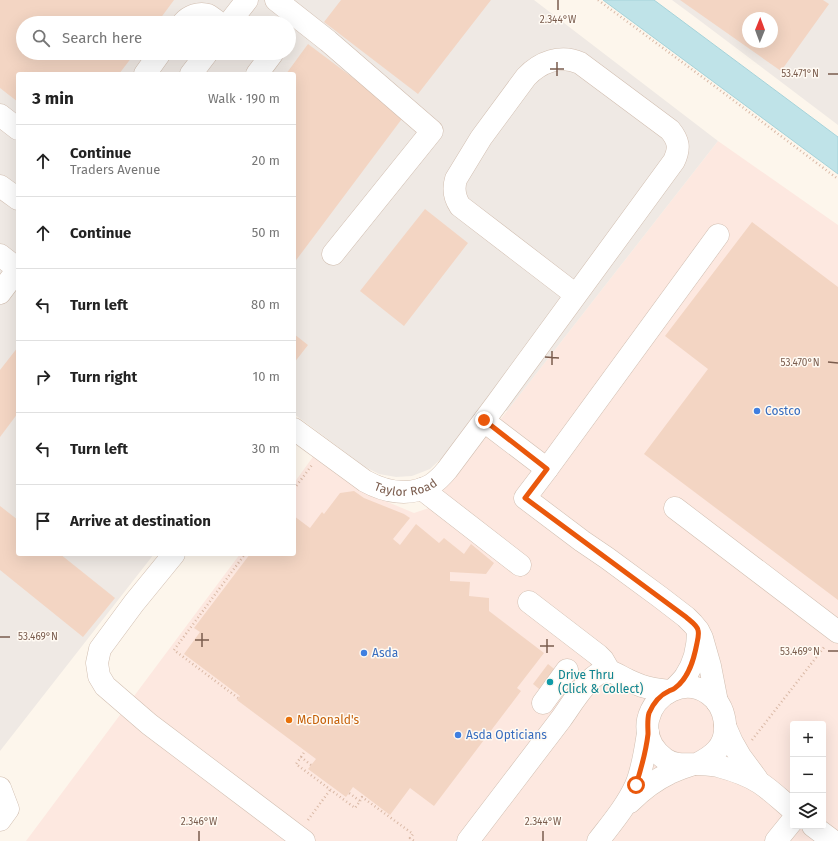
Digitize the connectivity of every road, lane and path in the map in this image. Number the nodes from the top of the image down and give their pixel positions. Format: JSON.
{"nodes":[{"id":1,"x":246,"y":0,"type":"edge"},
{"id":2,"x":276,"y":0,"type":"edge"},
{"id":3,"x":598,"y":0,"type":"edge"},
{"id":4,"x":192,"y":16,"type":"edge"},
{"id":5,"x":208,"y":16,"type":"edge"},
{"id":6,"x":234,"y":16,"type":"edge"},
{"id":7,"x":155,"y":60,"type":"edge"},
{"id":8,"x":202,"y":60,"type":"edge"},
{"id":9,"x":268,"y":60,"type":"edge"},
{"id":10,"x":146,"y":72,"type":"edge"},
{"id":11,"x":193,"y":72,"type":"edge"},
{"id":12,"x":258,"y":72,"type":"edge"},
{"id":13,"x":0,"y":115,"type":"edge"},
{"id":14,"x":16,"y":127,"type":"edge"},
{"id":15,"x":838,"y":179,"type":"edge"},
{"id":16,"x":0,"y":186,"type":"edge"},
{"id":17,"x":16,"y":198,"type":"edge"},
{"id":18,"x":718,"y":235,"type":"dead end"},
{"id":19,"x":333,"y":254,"type":"dead end"},
{"id":20,"x":0,"y":255,"type":"edge"},
{"id":21,"x":16,"y":267,"type":"edge"},
{"id":22,"x":16,"y":272,"type":"edge"},
{"id":23,"x":0,"y":293,"type":"edge"},
{"id":24,"x":576,"y":294,"type":"junction"},
{"id":25,"x":484,"y":420,"type":"junction"},
{"id":26,"x":296,"y":430,"type":"edge"},
{"id":27,"x":315,"y":462,"type":"dead end"},
{"id":28,"x":547,"y":469,"type":"junction"},
{"id":29,"x":296,"y":486,"type":"edge"},
{"id":30,"x":422,"y":489,"type":"junction"},
{"id":31,"x":675,"y":508,"type":"dead end"},
{"id":32,"x":172,"y":556,"type":"edge"},
{"id":33,"x":244,"y":556,"type":"edge"},
{"id":34,"x":520,"y":565,"type":"dead end"},
{"id":35,"x":529,"y":602,"type":"dead end"},
{"id":36,"x":698,"y":630,"type":"junction"},
{"id":37,"x":837,"y":631,"type":"edge"},
{"id":38,"x":562,"y":666,"type":"dead end"},
{"id":39,"x":618,"y":676,"type":"junction"},
{"id":40,"x":672,"y":690,"type":"junction"},
{"id":41,"x":238,"y":698,"type":"dead end"},
{"id":42,"x":538,"y":699,"type":"dead end"},
{"id":43,"x":717,"y":702,"type":"junction"},
{"id":44,"x":726,"y":726,"type":"junction"},
{"id":45,"x":647,"y":728,"type":"junction"},
{"id":46,"x":305,"y":751,"type":"dead end"},
{"id":47,"x":740,"y":756,"type":"junction"},
{"id":48,"x":301,"y":757,"type":"junction"},
{"id":49,"x":694,"y":764,"type":"junction"},
{"id":50,"x":311,"y":765,"type":"dead end"},
{"id":51,"x":760,"y":783,"type":"junction"},
{"id":52,"x":0,"y":788,"type":"edge"},
{"id":53,"x":330,"y":790,"type":"junction"},
{"id":54,"x":349,"y":793,"type":"dead end"},
{"id":55,"x":360,"y":801,"type":"junction"},
{"id":56,"x":623,"y":808,"type":"junction"},
{"id":57,"x":790,"y":808,"type":"edge"},
{"id":58,"x":11,"y":813,"type":"edge"},
{"id":59,"x":790,"y":824,"type":"edge"},
{"id":60,"x":817,"y":829,"type":"edge"},
{"id":61,"x":300,"y":838,"type":"edge"},
{"id":62,"x":414,"y":841,"type":"edge"},
{"id":63,"x":468,"y":841,"type":"edge"},
{"id":64,"x":598,"y":841,"type":"edge"},
{"id":65,"x":776,"y":841,"type":"edge"},
{"id":66,"x":833,"y":841,"type":"edge"}],
"edges":[{"from":1,"to":6,"type":"street"},
{"from":2,"to":19,"type":"street"},
{"from":3,"to":15,"type":"path"},
{"from":4,"to":5,"type":"street"},
{"from":7,"to":10,"type":"street"},
{"from":8,"to":11,"type":"street"},
{"from":9,"to":12,"type":"street"},
{"from":13,"to":14,"type":"street"},
{"from":16,"to":17,"type":"street"},
{"from":18,"to":28,"type":"street"},
{"from":20,"to":21,"type":"street"},
{"from":22,"to":23,"type":"street"},
{"from":24,"to":24,"type":"street","name":"Taylor Road"},
{"from":24,"to":25,"type":"street","name":"Taylor Road"},
{"from":25,"to":28,"type":"street"},
{"from":25,"to":30,"type":"street","name":"Taylor Road"},
{"from":26,"to":30,"type":"street","name":"Taylor Road"},
{"from":27,"to":29,"type":"path"},
{"from":28,"to":36,"type":"street"},
{"from":30,"to":34,"type":"street"},
{"from":31,"to":37,"type":"street"},
{"from":32,"to":61,"type":"street"},
{"from":33,"to":41,"type":"path"},
{"from":35,"to":39,"type":"street"},
{"from":36,"to":40,"type":"street"},
{"from":36,"to":43,"type":"street"},
{"from":37,"to":47,"type":"path"},
{"from":38,"to":42,"type":"street"},
{"from":39,"to":40,"type":"street"},
{"from":39,"to":45,"type":"street"},
{"from":39,"to":63,"type":"street"},
{"from":40,"to":43,"type":"street"},
{"from":40,"to":45,"type":"street"},
{"from":43,"to":44,"type":"street"},
{"from":44,"to":47,"type":"street"},
{"from":44,"to":49,"type":"street"},
{"from":45,"to":49,"type":"street"},
{"from":45,"to":56,"type":"street"},
{"from":46,"to":48,"type":"path"},
{"from":47,"to":51,"type":"street"},
{"from":48,"to":50,"type":"path"},
{"from":48,"to":53,"type":"path"},
{"from":49,"to":51,"type":"street"},
{"from":49,"to":56,"type":"street"},
{"from":51,"to":57,"type":"street"},
{"from":52,"to":58,"type":"street"},
{"from":53,"to":55,"type":"path"},
{"from":53,"to":61,"type":"path"},
{"from":54,"to":55,"type":"path"},
{"from":55,"to":62,"type":"path"},
{"from":56,"to":64,"type":"street"},
{"from":59,"to":65,"type":"street"},
{"from":60,"to":66,"type":"street"}]}
